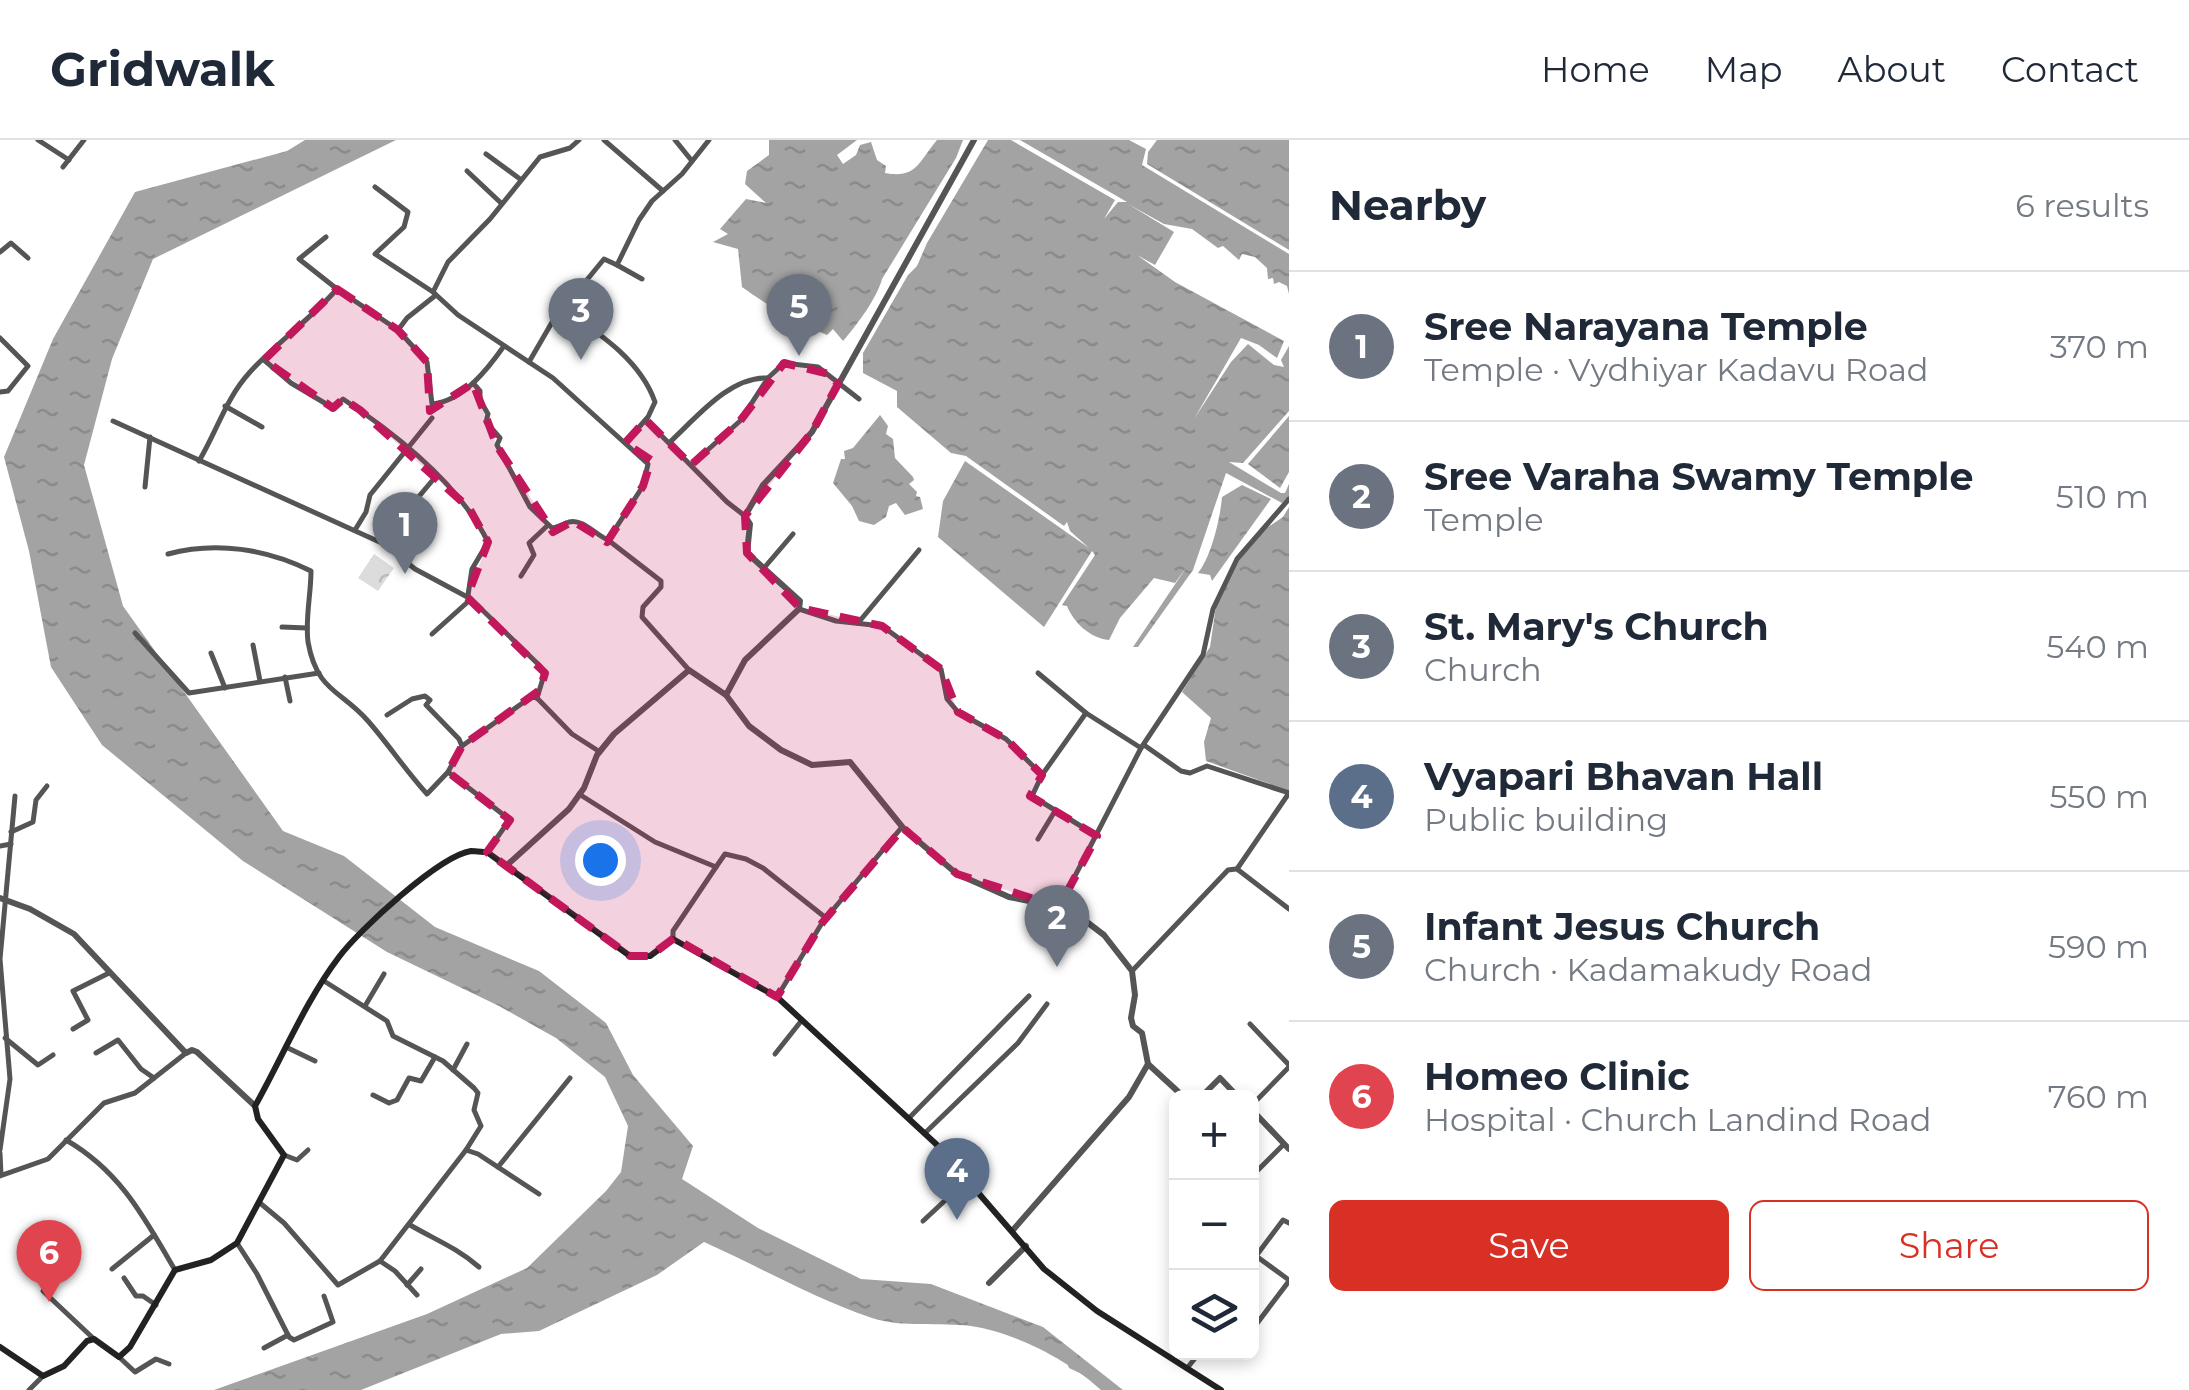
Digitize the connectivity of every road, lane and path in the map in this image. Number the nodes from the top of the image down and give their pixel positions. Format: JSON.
{"nodes":[{"id":1,"x":38,"y":140,"type":"edge"},
{"id":2,"x":84,"y":140,"type":"edge"},
{"id":3,"x":579,"y":140,"type":"edge"},
{"id":4,"x":604,"y":140,"type":"edge"},
{"id":5,"x":675,"y":140,"type":"edge"},
{"id":6,"x":709,"y":140,"type":"edge"},
{"id":7,"x":974,"y":140,"type":"edge"},
{"id":8,"x":486,"y":154,"type":"dead end"},
{"id":9,"x":69,"y":160,"type":"junction"},
{"id":10,"x":692,"y":160,"type":"junction"},
{"id":11,"x":64,"y":167,"type":"dead end"},
{"id":12,"x":467,"y":171,"type":"dead end"},
{"id":13,"x":520,"y":179,"type":"junction"},
{"id":14,"x":375,"y":187,"type":"dead end"},
{"id":15,"x":663,"y":191,"type":"junction"},
{"id":16,"x":501,"y":204,"type":"junction"},
{"id":17,"x":326,"y":237,"type":"dead end"},
{"id":18,"x":0,"y":252,"type":"edge"},
{"id":19,"x":28,"y":258,"type":"dead end"},
{"id":20,"x":617,"y":265,"type":"junction"},
{"id":21,"x":642,"y":279,"type":"dead end"},
{"id":22,"x":337,"y":289,"type":"junction"},
{"id":23,"x":434,"y":294,"type":"junction"},
{"id":24,"x":562,"y":308,"type":"junction"},
{"id":25,"x":398,"y":330,"type":"junction"},
{"id":26,"x":0,"y":338,"type":"edge"},
{"id":27,"x":504,"y":346,"type":"junction"},
{"id":28,"x":264,"y":360,"type":"junction"},
{"id":29,"x":529,"y":362,"type":"junction"},
{"id":30,"x":768,"y":378,"type":"junction"},
{"id":31,"x":472,"y":383,"type":"junction"},
{"id":32,"x":838,"y":384,"type":"junction"},
{"id":33,"x":0,"y":392,"type":"edge"},
{"id":34,"x":859,"y":399,"type":"dead end"},
{"id":35,"x":226,"y":406,"type":"junction"},
{"id":36,"x":432,"y":418,"type":"dead end"},
{"id":37,"x":646,"y":420,"type":"junction"},
{"id":38,"x":113,"y":421,"type":"dead end"},
{"id":39,"x":262,"y":428,"type":"dead end"},
{"id":40,"x":150,"y":437,"type":"junction"},
{"id":41,"x":670,"y":442,"type":"junction"},
{"id":42,"x":625,"y":443,"type":"junction"},
{"id":43,"x":408,"y":450,"type":"junction"},
{"id":44,"x":199,"y":461,"type":"junction"},
{"id":45,"x":692,"y":464,"type":"junction"},
{"id":46,"x":437,"y":475,"type":"junction"},
{"id":47,"x":145,"y":487,"type":"dead end"},
{"id":48,"x":1289,"y":499,"type":"edge"},
{"id":49,"x":745,"y":516,"type":"junction"},
{"id":50,"x":547,"y":526,"type":"junction"},
{"id":51,"x":355,"y":530,"type":"junction"},
{"id":52,"x":793,"y":534,"type":"dead end"},
{"id":53,"x":608,"y":540,"type":"junction"},
{"id":54,"x":389,"y":547,"type":"junction"},
{"id":55,"x":919,"y":550,"type":"dead end"},
{"id":56,"x":168,"y":554,"type":"dead end"},
{"id":57,"x":764,"y":568,"type":"junction"},
{"id":58,"x":521,"y":576,"type":"dead end"},
{"id":59,"x":469,"y":598,"type":"junction"},
{"id":60,"x":799,"y":610,"type":"junction"},
{"id":61,"x":858,"y":623,"type":"junction"},
{"id":62,"x":282,"y":627,"type":"dead end"},
{"id":63,"x":307,"y":628,"type":"junction"},
{"id":64,"x":135,"y":633,"type":"dead end"},
{"id":65,"x":432,"y":634,"type":"dead end"},
{"id":66,"x":253,"y":645,"type":"dead end"},
{"id":67,"x":211,"y":653,"type":"dead end"},
{"id":68,"x":690,"y":670,"type":"junction"},
{"id":69,"x":319,"y":673,"type":"junction"},
{"id":70,"x":1038,"y":674,"type":"dead end"},
{"id":71,"x":285,"y":677,"type":"junction"},
{"id":72,"x":260,"y":681,"type":"junction"},
{"id":73,"x":226,"y":688,"type":"junction"},
{"id":74,"x":726,"y":695,"type":"junction"},
{"id":75,"x":537,"y":698,"type":"junction"},
{"id":76,"x":290,"y":701,"type":"dead end"},
{"id":77,"x":1086,"y":713,"type":"junction"},
{"id":78,"x":387,"y":715,"type":"dead end"},
{"id":79,"x":462,"y":746,"type":"junction"},
{"id":80,"x":1142,"y":746,"type":"junction"},
{"id":81,"x":600,"y":752,"type":"junction"},
{"id":82,"x":448,"y":772,"type":"junction"},
{"id":83,"x":1042,"y":774,"type":"junction"},
{"id":84,"x":47,"y":786,"type":"dead end"},
{"id":85,"x":1289,"y":793,"type":"edge"},
{"id":86,"x":579,"y":794,"type":"junction"},
{"id":87,"x":15,"y":796,"type":"dead end"},
{"id":88,"x":1054,"y":811,"type":"junction"},
{"id":89,"x":903,"y":826,"type":"junction"},
{"id":90,"x":11,"y":832,"type":"junction"},
{"id":91,"x":1097,"y":836,"type":"junction"},
{"id":92,"x":1038,"y":839,"type":"dead end"},
{"id":93,"x":10,"y":844,"type":"junction"},
{"id":94,"x":0,"y":846,"type":"edge"},
{"id":95,"x":487,"y":852,"type":"junction"},
{"id":96,"x":506,"y":866,"type":"junction"},
{"id":97,"x":716,"y":867,"type":"junction"},
{"id":98,"x":1237,"y":868,"type":"junction"},
{"id":99,"x":3,"y":899,"type":"edge"},
{"id":100,"x":1059,"y":907,"type":"junction"},
{"id":101,"x":1289,"y":909,"type":"edge"},
{"id":102,"x":826,"y":918,"type":"junction"},
{"id":103,"x":673,"y":939,"type":"junction"},
{"id":104,"x":1132,"y":970,"type":"junction"},
{"id":105,"x":109,"y":973,"type":"junction"},
{"id":106,"x":384,"y":974,"type":"dead end"},
{"id":107,"x":324,"y":981,"type":"junction"},
{"id":108,"x":1029,"y":996,"type":"dead end"},
{"id":109,"x":776,"y":998,"type":"junction"},
{"id":110,"x":1047,"y":1004,"type":"dead end"},
{"id":111,"x":365,"y":1006,"type":"junction"},
{"id":112,"x":2,"y":1014,"type":"edge"},
{"id":113,"x":802,"y":1020,"type":"junction"},
{"id":114,"x":1250,"y":1024,"type":"dead end"},
{"id":115,"x":73,"y":1029,"type":"dead end"},
{"id":116,"x":5,"y":1038,"type":"junction"},
{"id":117,"x":467,"y":1044,"type":"dead end"},
{"id":118,"x":288,"y":1048,"type":"junction"},
{"id":119,"x":186,"y":1052,"type":"junction"},
{"id":120,"x":96,"y":1053,"type":"dead end"},
{"id":121,"x":775,"y":1054,"type":"dead end"},
{"id":122,"x":52,"y":1055,"type":"dead end"},
{"id":123,"x":435,"y":1058,"type":"junction"},
{"id":124,"x":315,"y":1062,"type":"dead end"},
{"id":125,"x":1148,"y":1064,"type":"junction"},
{"id":126,"x":1289,"y":1066,"type":"edge"},
{"id":127,"x":454,"y":1070,"type":"junction"},
{"id":128,"x":154,"y":1078,"type":"junction"},
{"id":129,"x":570,"y":1078,"type":"dead end"},
{"id":130,"x":1176,"y":1090,"type":"edge"},
{"id":131,"x":1208,"y":1090,"type":"edge"},
{"id":132,"x":1232,"y":1090,"type":"edge"},
{"id":133,"x":374,"y":1095,"type":"dead end"},
{"id":134,"x":1259,"y":1100,"type":"edge"},
{"id":135,"x":255,"y":1106,"type":"junction"},
{"id":136,"x":1259,"y":1116,"type":"edge"},
{"id":137,"x":909,"y":1118,"type":"junction"},
{"id":138,"x":925,"y":1133,"type":"junction"},
{"id":139,"x":66,"y":1140,"type":"junction"},
{"id":140,"x":1286,"y":1146,"type":"edge"},
{"id":141,"x":308,"y":1150,"type":"dead end"},
{"id":142,"x":466,"y":1150,"type":"junction"},
{"id":143,"x":0,"y":1152,"type":"edge"},
{"id":144,"x":284,"y":1155,"type":"junction"},
{"id":145,"x":498,"y":1167,"type":"junction"},
{"id":146,"x":1259,"y":1169,"type":"edge"},
{"id":147,"x":1,"y":1176,"type":"edge"},
{"id":148,"x":966,"y":1181,"type":"junction"},
{"id":149,"x":539,"y":1194,"type":"dead end"},
{"id":150,"x":260,"y":1202,"type":"junction"},
{"id":151,"x":923,"y":1221,"type":"dead end"},
{"id":152,"x":1289,"y":1222,"type":"edge"},
{"id":153,"x":410,"y":1224,"type":"junction"},
{"id":154,"x":1013,"y":1230,"type":"junction"},
{"id":155,"x":154,"y":1234,"type":"junction"},
{"id":156,"x":236,"y":1243,"type":"junction"},
{"id":157,"x":1026,"y":1246,"type":"junction"},
{"id":158,"x":380,"y":1261,"type":"junction"},
{"id":159,"x":478,"y":1267,"type":"dead end"},
{"id":160,"x":112,"y":1269,"type":"dead end"},
{"id":161,"x":421,"y":1269,"type":"dead end"},
{"id":162,"x":175,"y":1270,"type":"junction"},
{"id":163,"x":124,"y":1278,"type":"dead end"},
{"id":164,"x":1289,"y":1281,"type":"edge"},
{"id":165,"x":407,"y":1284,"type":"junction"},
{"id":166,"x":989,"y":1284,"type":"dead end"},
{"id":167,"x":44,"y":1291,"type":"dead end"},
{"id":168,"x":417,"y":1295,"type":"dead end"},
{"id":169,"x":324,"y":1296,"type":"dead end"},
{"id":170,"x":156,"y":1305,"type":"junction"},
{"id":171,"x":1259,"y":1321,"type":"edge"},
{"id":172,"x":288,"y":1336,"type":"junction"},
{"id":173,"x":94,"y":1339,"type":"junction"},
{"id":174,"x":0,"y":1347,"type":"edge"},
{"id":175,"x":264,"y":1348,"type":"dead end"},
{"id":176,"x":119,"y":1357,"type":"junction"},
{"id":177,"x":1194,"y":1360,"type":"edge"},
{"id":178,"x":169,"y":1364,"type":"dead end"},
{"id":179,"x":1188,"y":1367,"type":"junction"},
{"id":180,"x":42,"y":1376,"type":"junction"},
{"id":181,"x":30,"y":1390,"type":"edge"},
{"id":182,"x":1221,"y":1390,"type":"edge"}],
"edges":[{"from":1,"to":9,"type":"street"},
{"from":2,"to":9,"type":"street"},
{"from":3,"to":13,"type":"street"},
{"from":4,"to":15,"type":"street"},
{"from":5,"to":10,"type":"street"},
{"from":6,"to":10,"type":"street"},
{"from":7,"to":32,"type":"street"},
{"from":8,"to":13,"type":"street"},
{"from":9,"to":11,"type":"street"},
{"from":10,"to":15,"type":"street"},
{"from":12,"to":16,"type":"street"},
{"from":13,"to":16,"type":"street"},
{"from":14,"to":23,"type":"street"},
{"from":15,"to":20,"type":"street"},
{"from":16,"to":23,"type":"street"},
{"from":17,"to":22,"type":"street"},
{"from":18,"to":19,"type":"street"},
{"from":20,"to":21,"type":"street"},
{"from":20,"to":24,"type":"street"},
{"from":22,"to":25,"type":"street"},
{"from":22,"to":28,"type":"street"},
{"from":23,"to":25,"type":"street"},
{"from":23,"to":27,"type":"street"},
{"from":24,"to":29,"type":"street"},
{"from":24,"to":37,"type":"street"},
{"from":25,"to":31,"type":"street"},
{"from":26,"to":33,"type":"street"},
{"from":27,"to":29,"type":"street"},
{"from":27,"to":31,"type":"street"},
{"from":28,"to":35,"type":"street"},
{"from":28,"to":43,"type":"street"},
{"from":29,"to":42,"type":"street"},
{"from":30,"to":32,"type":"street"},
{"from":30,"to":41,"type":"street"},
{"from":30,"to":45,"type":"street"},
{"from":31,"to":50,"type":"street"},
{"from":32,"to":34,"type":"street"},
{"from":32,"to":49,"type":"street"},
{"from":35,"to":39,"type":"street"},
{"from":35,"to":44,"type":"street"},
{"from":36,"to":43,"type":"street"},
{"from":37,"to":41,"type":"street"},
{"from":37,"to":42,"type":"street"},
{"from":38,"to":40,"type":"street"},
{"from":40,"to":44,"type":"street"},
{"from":40,"to":47,"type":"street"},
{"from":41,"to":45,"type":"street"},
{"from":42,"to":53,"type":"street"},
{"from":43,"to":46,"type":"street"},
{"from":43,"to":51,"type":"street"},
{"from":44,"to":51,"type":"street"},
{"from":45,"to":49,"type":"street"},
{"from":46,"to":54,"type":"street"},
{"from":46,"to":59,"type":"street"},
{"from":48,"to":80,"type":"street"},
{"from":49,"to":57,"type":"street"},
{"from":50,"to":53,"type":"street"},
{"from":50,"to":58,"type":"street"},
{"from":51,"to":54,"type":"street"},
{"from":52,"to":57,"type":"street"},
{"from":53,"to":68,"type":"street"},
{"from":54,"to":59,"type":"street"},
{"from":55,"to":61,"type":"street"},
{"from":56,"to":63,"type":"street"},
{"from":57,"to":60,"type":"street"},
{"from":59,"to":65,"type":"street"},
{"from":59,"to":75,"type":"street"},
{"from":60,"to":61,"type":"street"},
{"from":60,"to":74,"type":"street"},
{"from":61,"to":83,"type":"street"},
{"from":62,"to":63,"type":"street"},
{"from":63,"to":69,"type":"street"},
{"from":64,"to":73,"type":"street"},
{"from":66,"to":72,"type":"street"},
{"from":67,"to":73,"type":"street"},
{"from":68,"to":74,"type":"street"},
{"from":68,"to":81,"type":"street"},
{"from":69,"to":71,"type":"street"},
{"from":69,"to":82,"type":"street"},
{"from":70,"to":77,"type":"street"},
{"from":71,"to":72,"type":"street"},
{"from":71,"to":76,"type":"street"},
{"from":72,"to":73,"type":"street"},
{"from":74,"to":89,"type":"street"},
{"from":75,"to":79,"type":"street"},
{"from":75,"to":81,"type":"street"},
{"from":77,"to":80,"type":"street"},
{"from":77,"to":83,"type":"street"},
{"from":78,"to":79,"type":"street"},
{"from":79,"to":82,"type":"street"},
{"from":80,"to":85,"type":"street"},
{"from":80,"to":91,"type":"street"},
{"from":81,"to":86,"type":"street"},
{"from":82,"to":95,"type":"street"},
{"from":83,"to":88,"type":"street"},
{"from":84,"to":90,"type":"street"},
{"from":85,"to":98,"type":"street"},
{"from":86,"to":96,"type":"street"},
{"from":86,"to":97,"type":"street"},
{"from":87,"to":90,"type":"street"},
{"from":88,"to":91,"type":"street"},
{"from":88,"to":92,"type":"street"},
{"from":89,"to":100,"type":"street"},
{"from":89,"to":102,"type":"street"},
{"from":90,"to":93,"type":"street"},
{"from":91,"to":100,"type":"street"},
{"from":93,"to":94,"type":"street"},
{"from":93,"to":99,"type":"street"},
{"from":95,"to":96,"type":"main road"},
{"from":95,"to":107,"type":"main road"},
{"from":96,"to":103,"type":"main road"},
{"from":97,"to":102,"type":"street"},
{"from":97,"to":103,"type":"street"},
{"from":98,"to":101,"type":"street"},
{"from":98,"to":104,"type":"street"},
{"from":99,"to":105,"type":"street"},
{"from":99,"to":112,"type":"street"},
{"from":100,"to":104,"type":"street"},
{"from":102,"to":109,"type":"street"},
{"from":103,"to":109,"type":"main road"},
{"from":104,"to":125,"type":"street"},
{"from":105,"to":115,"type":"street"},
{"from":105,"to":119,"type":"street"},
{"from":106,"to":111,"type":"street"},
{"from":107,"to":111,"type":"street"},
{"from":107,"to":118,"type":"main road"},
{"from":108,"to":137,"type":"street"},
{"from":109,"to":113,"type":"main road"},
{"from":110,"to":138,"type":"street"},
{"from":111,"to":123,"type":"street"},
{"from":112,"to":116,"type":"street"},
{"from":113,"to":121,"type":"street"},
{"from":113,"to":137,"type":"main road"},
{"from":114,"to":126,"type":"street"},
{"from":116,"to":122,"type":"street"},
{"from":116,"to":143,"type":"street"},
{"from":117,"to":127,"type":"street"},
{"from":118,"to":124,"type":"street"},
{"from":118,"to":135,"type":"main road"},
{"from":119,"to":128,"type":"street"},
{"from":119,"to":135,"type":"street"},
{"from":120,"to":128,"type":"street"},
{"from":123,"to":127,"type":"street"},
{"from":123,"to":133,"type":"street"},
{"from":125,"to":130,"type":"street"},
{"from":125,"to":154,"type":"street"},
{"from":126,"to":134,"type":"street"},
{"from":127,"to":142,"type":"street"},
{"from":128,"to":139,"type":"street"},
{"from":129,"to":145,"type":"street"},
{"from":131,"to":132,"type":"street"},
{"from":135,"to":144,"type":"main road"},
{"from":136,"to":140,"type":"street"},
{"from":137,"to":138,"type":"main road"},
{"from":138,"to":148,"type":"main road"},
{"from":139,"to":147,"type":"street"},
{"from":139,"to":155,"type":"street"},
{"from":140,"to":146,"type":"street"},
{"from":141,"to":144,"type":"street"},
{"from":142,"to":145,"type":"street"},
{"from":142,"to":153,"type":"street"},
{"from":143,"to":147,"type":"street"},
{"from":144,"to":150,"type":"main road"},
{"from":145,"to":149,"type":"street"},
{"from":148,"to":151,"type":"street"},
{"from":148,"to":154,"type":"main road"},
{"from":150,"to":156,"type":"main road"},
{"from":150,"to":158,"type":"street"},
{"from":152,"to":164,"type":"street"},
{"from":153,"to":158,"type":"street"},
{"from":153,"to":159,"type":"street"},
{"from":154,"to":157,"type":"main road"},
{"from":155,"to":160,"type":"street"},
{"from":155,"to":162,"type":"street"},
{"from":156,"to":162,"type":"main road"},
{"from":156,"to":172,"type":"street"},
{"from":157,"to":166,"type":"street"},
{"from":157,"to":179,"type":"main road"},
{"from":158,"to":165,"type":"street"},
{"from":161,"to":165,"type":"street"},
{"from":162,"to":170,"type":"main road"},
{"from":163,"to":170,"type":"street"},
{"from":164,"to":171,"type":"street"},
{"from":165,"to":168,"type":"street"},
{"from":167,"to":173,"type":"street"},
{"from":169,"to":172,"type":"street"},
{"from":170,"to":176,"type":"main road"},
{"from":172,"to":175,"type":"street"},
{"from":173,"to":176,"type":"main road"},
{"from":173,"to":180,"type":"main road"},
{"from":174,"to":180,"type":"main road"},
{"from":176,"to":178,"type":"street"},
{"from":177,"to":179,"type":"street"},
{"from":179,"to":182,"type":"main road"},
{"from":180,"to":181,"type":"street"}]}
